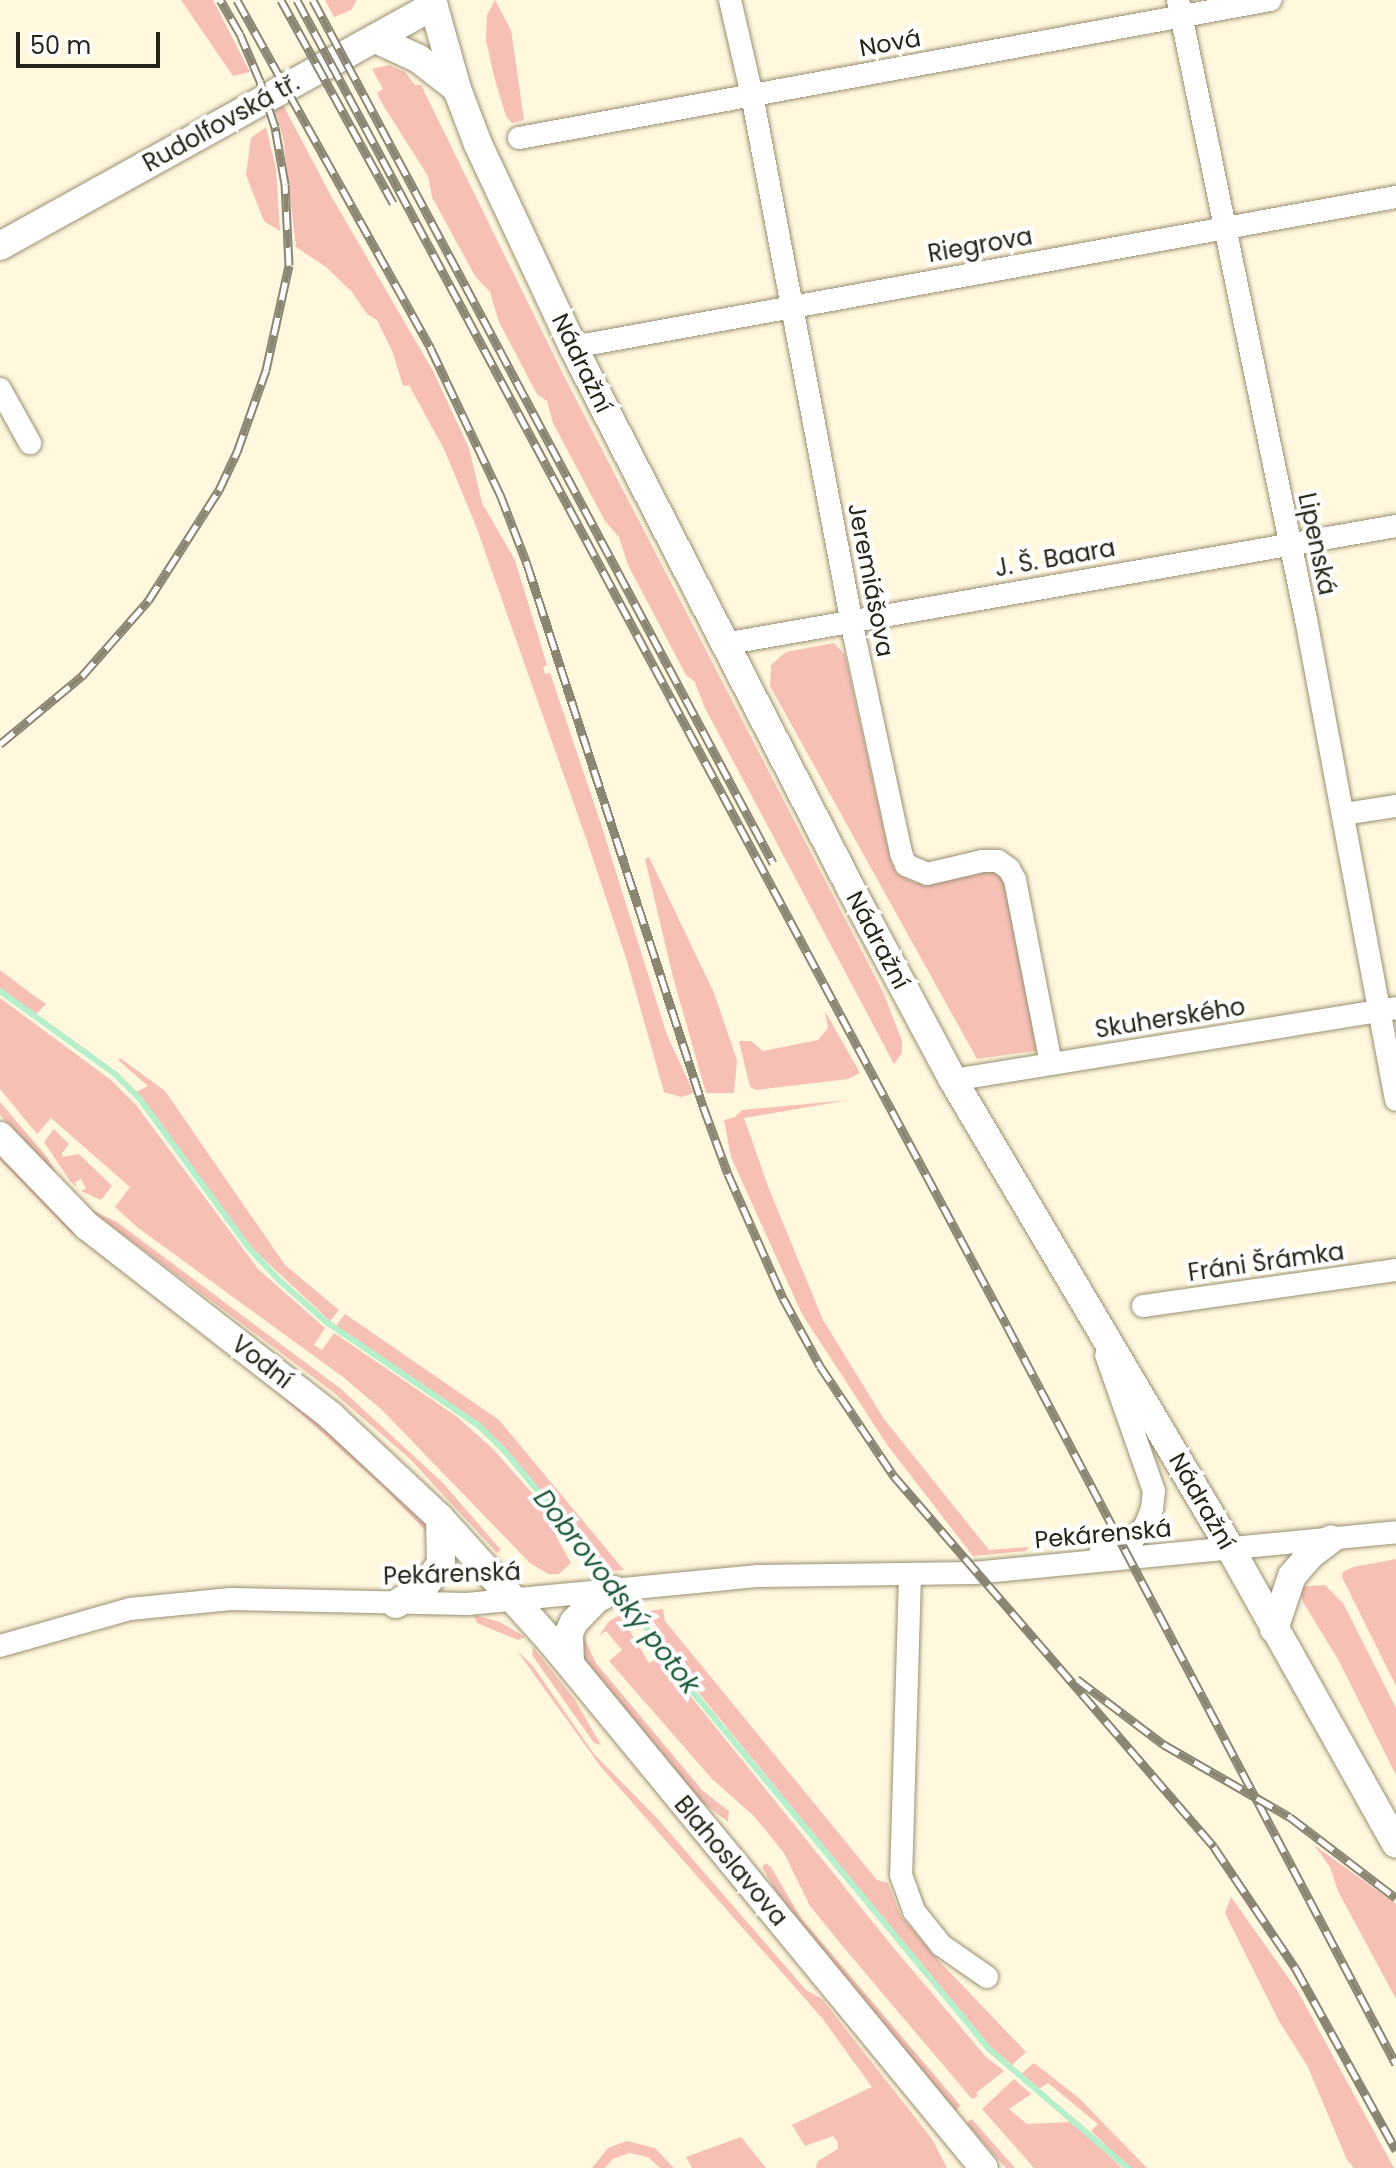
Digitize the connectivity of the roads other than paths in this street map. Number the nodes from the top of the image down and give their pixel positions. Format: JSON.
{"nodes":[{"id":1,"x":730,"y":0,"type":"edge"},
{"id":2,"x":1270,"y":0,"type":"edge"},
{"id":3,"x":436,"y":2,"type":"edge"},
{"id":4,"x":1180,"y":8,"type":"edge"},
{"id":5,"x":376,"y":39,"type":"junction"},
{"id":6,"x":457,"y":89,"type":"junction"},
{"id":7,"x":752,"y":95,"type":"junction"},
{"id":8,"x":519,"y":138,"type":"dead end"},
{"id":9,"x":1396,"y":197,"type":"edge"},
{"id":10,"x":1224,"y":228,"type":"junction"},
{"id":11,"x":0,"y":246,"type":"edge"},
{"id":12,"x":792,"y":304,"type":"junction"},
{"id":13,"x":573,"y":347,"type":"junction"},
{"id":14,"x":0,"y":389,"type":"edge"},
{"id":15,"x":30,"y":443,"type":"dead end"},
{"id":16,"x":1396,"y":526,"type":"edge"},
{"id":17,"x":1291,"y":545,"type":"junction"},
{"id":18,"x":850,"y":620,"type":"junction"},
{"id":19,"x":724,"y":644,"type":"junction"},
{"id":20,"x":1396,"y":806,"type":"edge"},
{"id":21,"x":1344,"y":814,"type":"junction"},
{"id":22,"x":1388,"y":1010,"type":"edge"},
{"id":23,"x":1051,"y":1064,"type":"junction"},
{"id":24,"x":953,"y":1080,"type":"junction"},
{"id":25,"x":1396,"y":1100,"type":"edge"},
{"id":26,"x":0,"y":1136,"type":"edge"},
{"id":27,"x":1396,"y":1270,"type":"edge"},
{"id":28,"x":1143,"y":1306,"type":"dead end"},
{"id":29,"x":1093,"y":1318,"type":"junction"},
{"id":30,"x":440,"y":1518,"type":"junction"},
{"id":31,"x":1396,"y":1532,"type":"edge"},
{"id":32,"x":1331,"y":1539,"type":"junction"},
{"id":33,"x":1230,"y":1548,"type":"junction"},
{"id":34,"x":1068,"y":1562,"type":"junction"},
{"id":35,"x":910,"y":1576,"type":"junction"},
{"id":36,"x":609,"y":1592,"type":"junction"},
{"id":37,"x":512,"y":1600,"type":"junction"},
{"id":38,"x":396,"y":1604,"type":"junction"},
{"id":39,"x":1274,"y":1629,"type":"junction"},
{"id":40,"x":0,"y":1646,"type":"edge"},
{"id":41,"x":570,"y":1664,"type":"junction"},
{"id":42,"x":1396,"y":1844,"type":"edge"},
{"id":43,"x":987,"y":1977,"type":"dead end"},
{"id":44,"x":984,"y":2168,"type":"edge"}],
"edges":[{"from":1,"to":7,"type":"street","name":"Jeremiášova"},
{"from":2,"to":4,"type":"street","name":"Nová"},
{"from":3,"to":5,"type":"main road","name":"Rudolfovská tř."},
{"from":3,"to":6,"type":"main road","name":"Nádražní"},
{"from":4,"to":7,"type":"street","name":"Nová"},
{"from":4,"to":10,"type":"street","name":"Lipenská"},
{"from":5,"to":6,"type":"main road"},
{"from":5,"to":11,"type":"main road","name":"Rudolfovská tř."},
{"from":6,"to":13,"type":"main road","name":"Nádražní"},
{"from":7,"to":8,"type":"street","name":"Nová"},
{"from":7,"to":12,"type":"street","name":"Jeremiášova"},
{"from":9,"to":10,"type":"street","name":"Riegrova"},
{"from":10,"to":12,"type":"street","name":"Riegrova"},
{"from":10,"to":17,"type":"street","name":"Lipenská"},
{"from":12,"to":13,"type":"street","name":"Riegrova"},
{"from":12,"to":18,"type":"street","name":"Jeremiášova"},
{"from":13,"to":19,"type":"main road","name":"Nádražní"},
{"from":14,"to":15,"type":"street"},
{"from":16,"to":17,"type":"street","name":"J. Š. Baara"},
{"from":17,"to":18,"type":"street","name":"J. Š. Baara"},
{"from":17,"to":21,"type":"street","name":"Lipenská"},
{"from":18,"to":19,"type":"street","name":"J. Š. Baara"},
{"from":18,"to":23,"type":"street","name":"Jeremiášova"},
{"from":19,"to":24,"type":"main road","name":"Nádražní"},
{"from":20,"to":21,"type":"street"},
{"from":21,"to":22,"type":"street","name":"Lipenská"},
{"from":22,"to":23,"type":"street","name":"Skuherského"},
{"from":22,"to":25,"type":"street","name":"Lipenská"},
{"from":23,"to":24,"type":"street","name":"Skuherského"},
{"from":24,"to":29,"type":"main road","name":"Nádražní"},
{"from":26,"to":30,"type":"main road","name":"Vodní"},
{"from":27,"to":28,"type":"street","name":"Fráni Šrámka"},
{"from":29,"to":33,"type":"main road","name":"Nádražní"},
{"from":29,"to":34,"type":"street"},
{"from":30,"to":37,"type":"main road","name":"Vodní"},
{"from":30,"to":38,"type":"main road"},
{"from":31,"to":32,"type":"street","name":"Pekárenská"},
{"from":32,"to":33,"type":"street","name":"Pekárenská"},
{"from":32,"to":39,"type":"main road"},
{"from":33,"to":34,"type":"street","name":"Pekárenská"},
{"from":33,"to":39,"type":"main road","name":"Nádražní"},
{"from":34,"to":35,"type":"street","name":"Pekárenská"},
{"from":35,"to":36,"type":"street","name":"Pekárenská"},
{"from":35,"to":43,"type":"street"},
{"from":36,"to":37,"type":"street","name":"Pekárenská"},
{"from":36,"to":41,"type":"main road"},
{"from":37,"to":38,"type":"street","name":"Pekárenská"},
{"from":37,"to":41,"type":"main road","name":"Blahoslavova"},
{"from":38,"to":40,"type":"street","name":"Pekárenská"},
{"from":39,"to":42,"type":"main road","name":"Nádražní"},
{"from":41,"to":44,"type":"main road","name":"Blahoslavova"}]}
